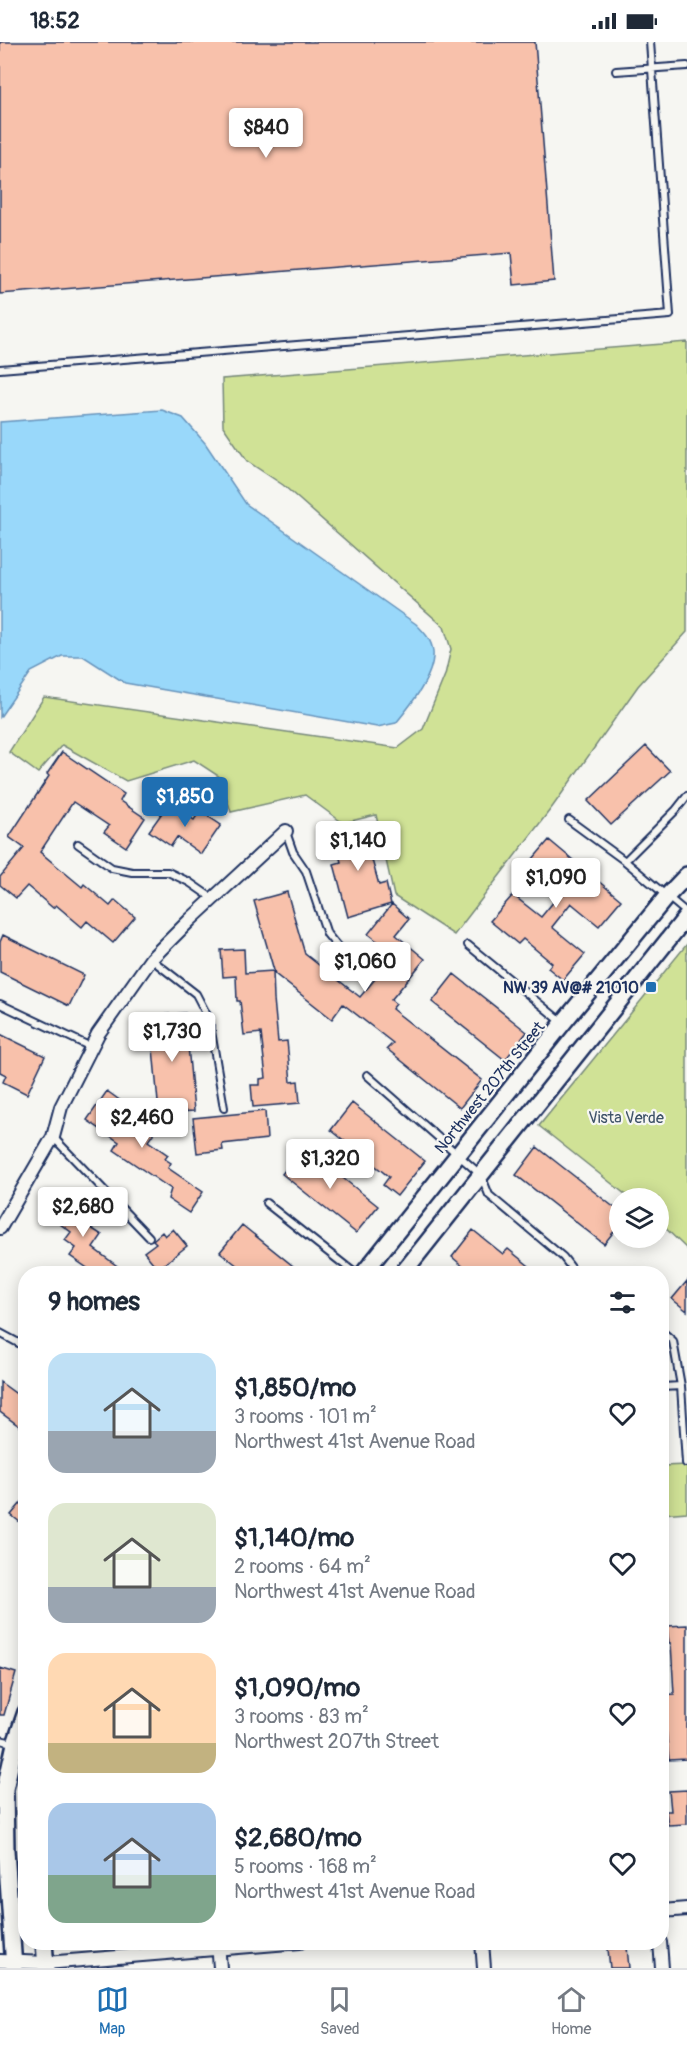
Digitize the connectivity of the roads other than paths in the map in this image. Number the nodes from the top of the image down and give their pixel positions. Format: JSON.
{"nodes":[{"id":1,"x":650,"y":42,"type":"edge"},
{"id":2,"x":687,"y":66,"type":"edge"},
{"id":3,"x":652,"y":69,"type":"junction"},
{"id":4,"x":616,"y":72,"type":"dead end"},
{"id":5,"x":0,"y":369,"type":"edge"},
{"id":6,"x":687,"y":796,"type":"edge"},
{"id":7,"x":569,"y":820,"type":"dead end"},
{"id":8,"x":286,"y":831,"type":"joint"},
{"id":9,"x":78,"y":844,"type":"dead end"},
{"id":10,"x":625,"y":861,"type":"junction"},
{"id":11,"x":687,"y":875,"type":"edge"},
{"id":12,"x":667,"y":896,"type":"junction"},
{"id":13,"x":213,"y":899,"type":"junction"},
{"id":14,"x":687,"y":915,"type":"edge"},
{"id":15,"x":468,"y":945,"type":"dead end"},
{"id":16,"x":151,"y":959,"type":"junction"},
{"id":17,"x":370,"y":968,"type":"dead end"},
{"id":18,"x":0,"y":1004,"type":"edge"},
{"id":19,"x":563,"y":1023,"type":"junction"},
{"id":20,"x":92,"y":1047,"type":"junction"},
{"id":21,"x":367,"y":1076,"type":"dead end"},
{"id":22,"x":224,"y":1108,"type":"dead end"},
{"id":23,"x":53,"y":1137,"type":"junction"},
{"id":24,"x":458,"y":1155,"type":"junction"},
{"id":25,"x":481,"y":1175,"type":"junction"},
{"id":26,"x":266,"y":1203,"type":"dead end"},
{"id":27,"x":1,"y":1225,"type":"edge"},
{"id":28,"x":149,"y":1236,"type":"dead end"},
{"id":29,"x":346,"y":1266,"type":"edge"},
{"id":30,"x":369,"y":1266,"type":"edge"},
{"id":31,"x":408,"y":1266,"type":"edge"},
{"id":32,"x":570,"y":1266,"type":"edge"},
{"id":33,"x":0,"y":1333,"type":"edge"},
{"id":34,"x":669,"y":1338,"type":"edge"},
{"id":35,"x":18,"y":1343,"type":"edge"},
{"id":36,"x":681,"y":1386,"type":"junction"},
{"id":37,"x":669,"y":1387,"type":"edge"},
{"id":38,"x":686,"y":1463,"type":"edge"},
{"id":39,"x":14,"y":1743,"type":"edge"},
{"id":40,"x":687,"y":1909,"type":"edge"},
{"id":41,"x":669,"y":1910,"type":"edge"},
{"id":42,"x":45,"y":1950,"type":"edge"},
{"id":43,"x":184,"y":1950,"type":"edge"},
{"id":44,"x":218,"y":1950,"type":"edge"},
{"id":45,"x":483,"y":1950,"type":"edge"},
{"id":46,"x":661,"y":1950,"type":"edge"},
{"id":47,"x":9,"y":1964,"type":"edge"},
{"id":48,"x":46,"y":1966,"type":"edge"},
{"id":49,"x":220,"y":1968,"type":"edge"},
{"id":50,"x":484,"y":1968,"type":"edge"},
{"id":51,"x":662,"y":1968,"type":"edge"}],
"edges":[{"from":1,"to":3,"type":"lane"},
{"from":2,"to":3,"type":"lane"},
{"from":3,"to":4,"type":"lane"},
{"from":3,"to":5,"type":"lane"},
{"from":6,"to":10,"type":"lane"},
{"from":7,"to":10,"type":"lane"},
{"from":8,"to":13,"type":"street"},
{"from":8,"to":17,"type":"lane"},
{"from":9,"to":13,"type":"lane"},
{"from":10,"to":12,"type":"lane"},
{"from":11,"to":12,"type":"street","name":"Northwest 207th Street"},
{"from":12,"to":14,"type":"lane"},
{"from":12,"to":19,"type":"street","name":"Northwest 207th Street"},
{"from":13,"to":16,"type":"street"},
{"from":14,"to":25,"type":"street"},
{"from":15,"to":19,"type":"lane"},
{"from":16,"to":20,"type":"street"},
{"from":16,"to":22,"type":"lane"},
{"from":18,"to":20,"type":"lane"},
{"from":19,"to":24,"type":"street","name":"Northwest 207th Street"},
{"from":20,"to":23,"type":"street"},
{"from":21,"to":24,"type":"lane"},
{"from":23,"to":27,"type":"street"},
{"from":23,"to":28,"type":"lane"},
{"from":24,"to":25,"type":"lane"},
{"from":24,"to":30,"type":"street","name":"Northwest 207th Street"},
{"from":25,"to":31,"type":"street"},
{"from":25,"to":32,"type":"lane"},
{"from":26,"to":29,"type":"lane"},
{"from":33,"to":35,"type":"lane"},
{"from":34,"to":36,"type":"lane"},
{"from":36,"to":37,"type":"lane"},
{"from":36,"to":38,"type":"lane"},
{"from":39,"to":47,"type":"street"},
{"from":40,"to":41,"type":"street"},
{"from":42,"to":48,"type":"street"},
{"from":43,"to":48,"type":"street"},
{"from":44,"to":49,"type":"street"},
{"from":45,"to":50,"type":"street"},
{"from":46,"to":51,"type":"street"},
{"from":47,"to":48,"type":"street"}]}
